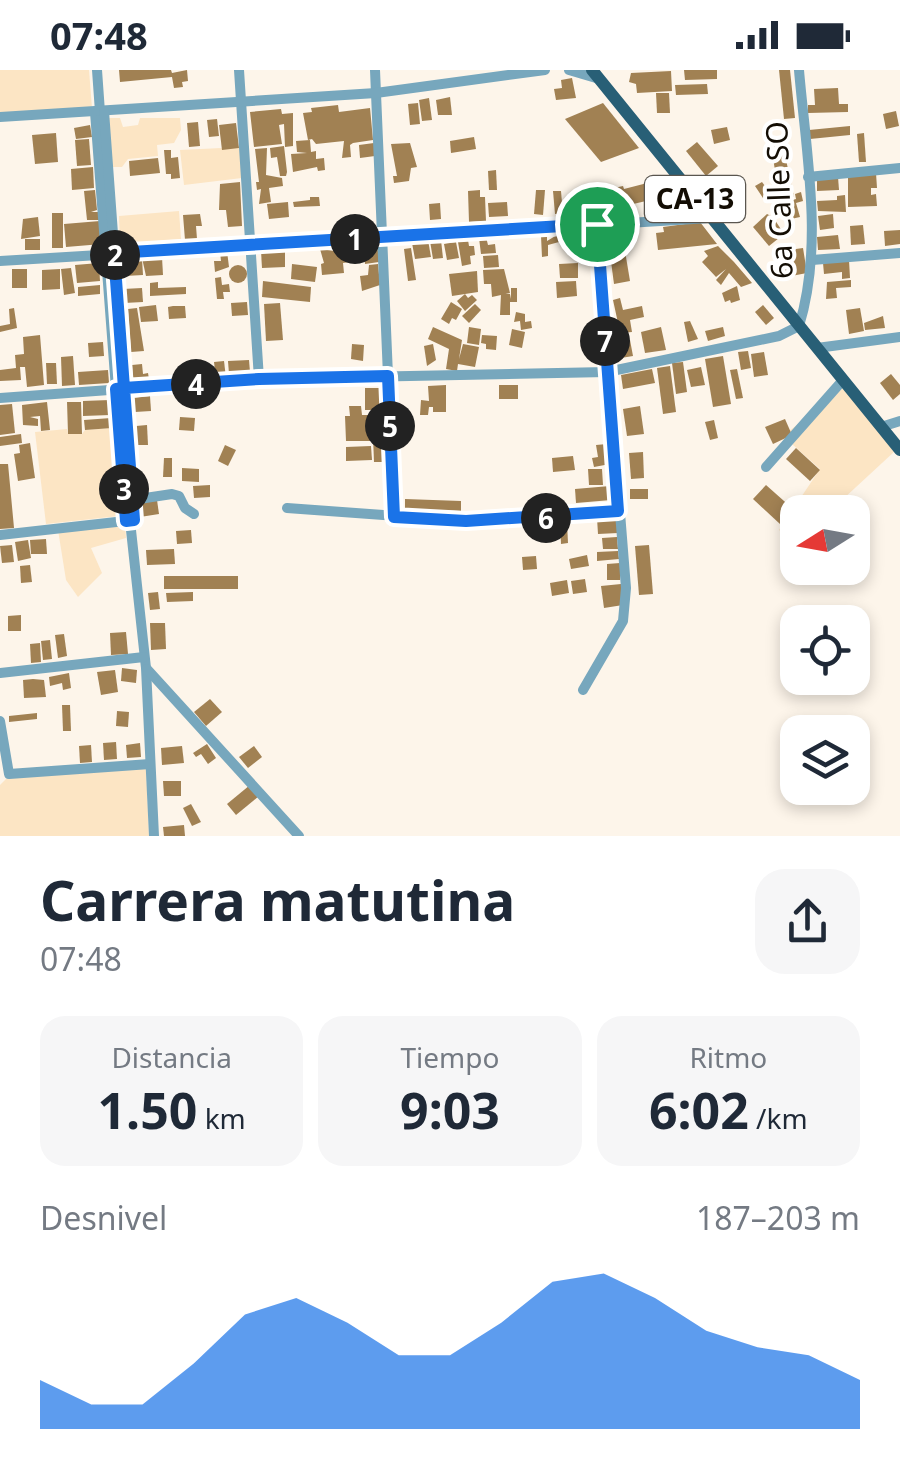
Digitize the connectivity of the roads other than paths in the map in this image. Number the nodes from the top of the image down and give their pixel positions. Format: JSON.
{"nodes":[{"id":1,"x":97,"y":70,"type":"edge"},
{"id":2,"x":239,"y":70,"type":"edge"},
{"id":3,"x":375,"y":70,"type":"edge"},
{"id":4,"x":544,"y":70,"type":"edge"},
{"id":5,"x":569,"y":70,"type":"edge"},
{"id":6,"x":799,"y":70,"type":"edge"},
{"id":7,"x":597,"y":73,"type":"edge"},
{"id":8,"x":376,"y":93,"type":"junction"},
{"id":9,"x":241,"y":102,"type":"junction"},
{"id":10,"x":100,"y":112,"type":"junction"},
{"id":11,"x":0,"y":117,"type":"edge"},
{"id":12,"x":900,"y":168,"type":"edge"},
{"id":13,"x":808,"y":177,"type":"junction"},
{"id":14,"x":710,"y":218,"type":"junction"},
{"id":15,"x":597,"y":224,"type":"junction"},
{"id":16,"x":382,"y":237,"type":"junction"},
{"id":17,"x":250,"y":245,"type":"junction"},
{"id":18,"x":110,"y":253,"type":"junction"},
{"id":19,"x":900,"y":253,"type":"edge"},
{"id":20,"x":812,"y":260,"type":"junction"},
{"id":21,"x":0,"y":261,"type":"edge"},
{"id":22,"x":799,"y":326,"type":"junction"},
{"id":23,"x":900,"y":337,"type":"edge"},
{"id":24,"x":816,"y":348,"type":"junction"},
{"id":25,"x":607,"y":372,"type":"junction"},
{"id":26,"x":388,"y":376,"type":"junction"},
{"id":27,"x":259,"y":379,"type":"junction"},
{"id":28,"x":843,"y":380,"type":"junction"},
{"id":29,"x":120,"y":389,"type":"junction"},
{"id":30,"x":0,"y":398,"type":"edge"},
{"id":31,"x":900,"y":421,"type":"edge"},
{"id":32,"x":881,"y":428,"type":"junction"},
{"id":33,"x":900,"y":450,"type":"edge"},
{"id":34,"x":766,"y":466,"type":"dead end"},
{"id":35,"x":132,"y":500,"type":"junction"},
{"id":36,"x":287,"y":508,"type":"dead end"},
{"id":37,"x":618,"y":511,"type":"junction"},
{"id":38,"x":194,"y":514,"type":"dead end"},
{"id":39,"x":394,"y":517,"type":"junction"},
{"id":40,"x":130,"y":521,"type":"junction"},
{"id":41,"x":0,"y":536,"type":"edge"},
{"id":42,"x":146,"y":662,"type":"junction"},
{"id":43,"x":0,"y":673,"type":"edge"},
{"id":44,"x":583,"y":690,"type":"dead end"},
{"id":45,"x":0,"y":721,"type":"edge"},
{"id":46,"x":150,"y":764,"type":"junction"},
{"id":47,"x":154,"y":836,"type":"edge"},
{"id":48,"x":300,"y":836,"type":"edge"}],
"edges":[{"from":1,"to":10,"type":"street"},
{"from":2,"to":9,"type":"street"},
{"from":3,"to":8,"type":"street"},
{"from":4,"to":8,"type":"street"},
{"from":5,"to":7,"type":"street"},
{"from":6,"to":13,"type":"street","name":"6a Calle SO"},
{"from":7,"to":14,"type":"main road","number":"CA-13"},
{"from":8,"to":9,"type":"street"},
{"from":8,"to":16,"type":"street"},
{"from":9,"to":10,"type":"street"},
{"from":9,"to":17,"type":"street"},
{"from":10,"to":11,"type":"street"},
{"from":10,"to":18,"type":"street"},
{"from":12,"to":13,"type":"street"},
{"from":13,"to":20,"type":"street","name":"6a Calle SO"},
{"from":14,"to":15,"type":"street"},
{"from":14,"to":22,"type":"main road","number":"CA-13"},
{"from":15,"to":16,"type":"street"},
{"from":15,"to":25,"type":"street"},
{"from":16,"to":17,"type":"street"},
{"from":16,"to":26,"type":"street"},
{"from":17,"to":18,"type":"street"},
{"from":17,"to":27,"type":"street"},
{"from":18,"to":21,"type":"street"},
{"from":18,"to":29,"type":"street"},
{"from":19,"to":20,"type":"street"},
{"from":20,"to":22,"type":"street","name":"6a Calle SO"},
{"from":22,"to":24,"type":"main road","number":"CA-13"},
{"from":22,"to":25,"type":"street"},
{"from":23,"to":24,"type":"street"},
{"from":24,"to":28,"type":"main road","number":"CA-13"},
{"from":25,"to":26,"type":"street"},
{"from":25,"to":37,"type":"street"},
{"from":26,"to":27,"type":"street"},
{"from":26,"to":39,"type":"street"},
{"from":27,"to":29,"type":"street"},
{"from":28,"to":32,"type":"main road","number":"CA-13"},
{"from":28,"to":34,"type":"street"},
{"from":29,"to":30,"type":"street"},
{"from":29,"to":35,"type":"street"},
{"from":29,"to":40,"type":"street"},
{"from":31,"to":32,"type":"street"},
{"from":32,"to":33,"type":"main road","number":"CA-13"},
{"from":35,"to":38,"type":"street"},
{"from":35,"to":40,"type":"street"},
{"from":36,"to":39,"type":"street"},
{"from":37,"to":39,"type":"street"},
{"from":37,"to":44,"type":"street"},
{"from":40,"to":41,"type":"street"},
{"from":40,"to":42,"type":"street"},
{"from":42,"to":43,"type":"street"},
{"from":42,"to":46,"type":"street"},
{"from":42,"to":48,"type":"street"},
{"from":45,"to":46,"type":"street"},
{"from":46,"to":47,"type":"street"}]}
